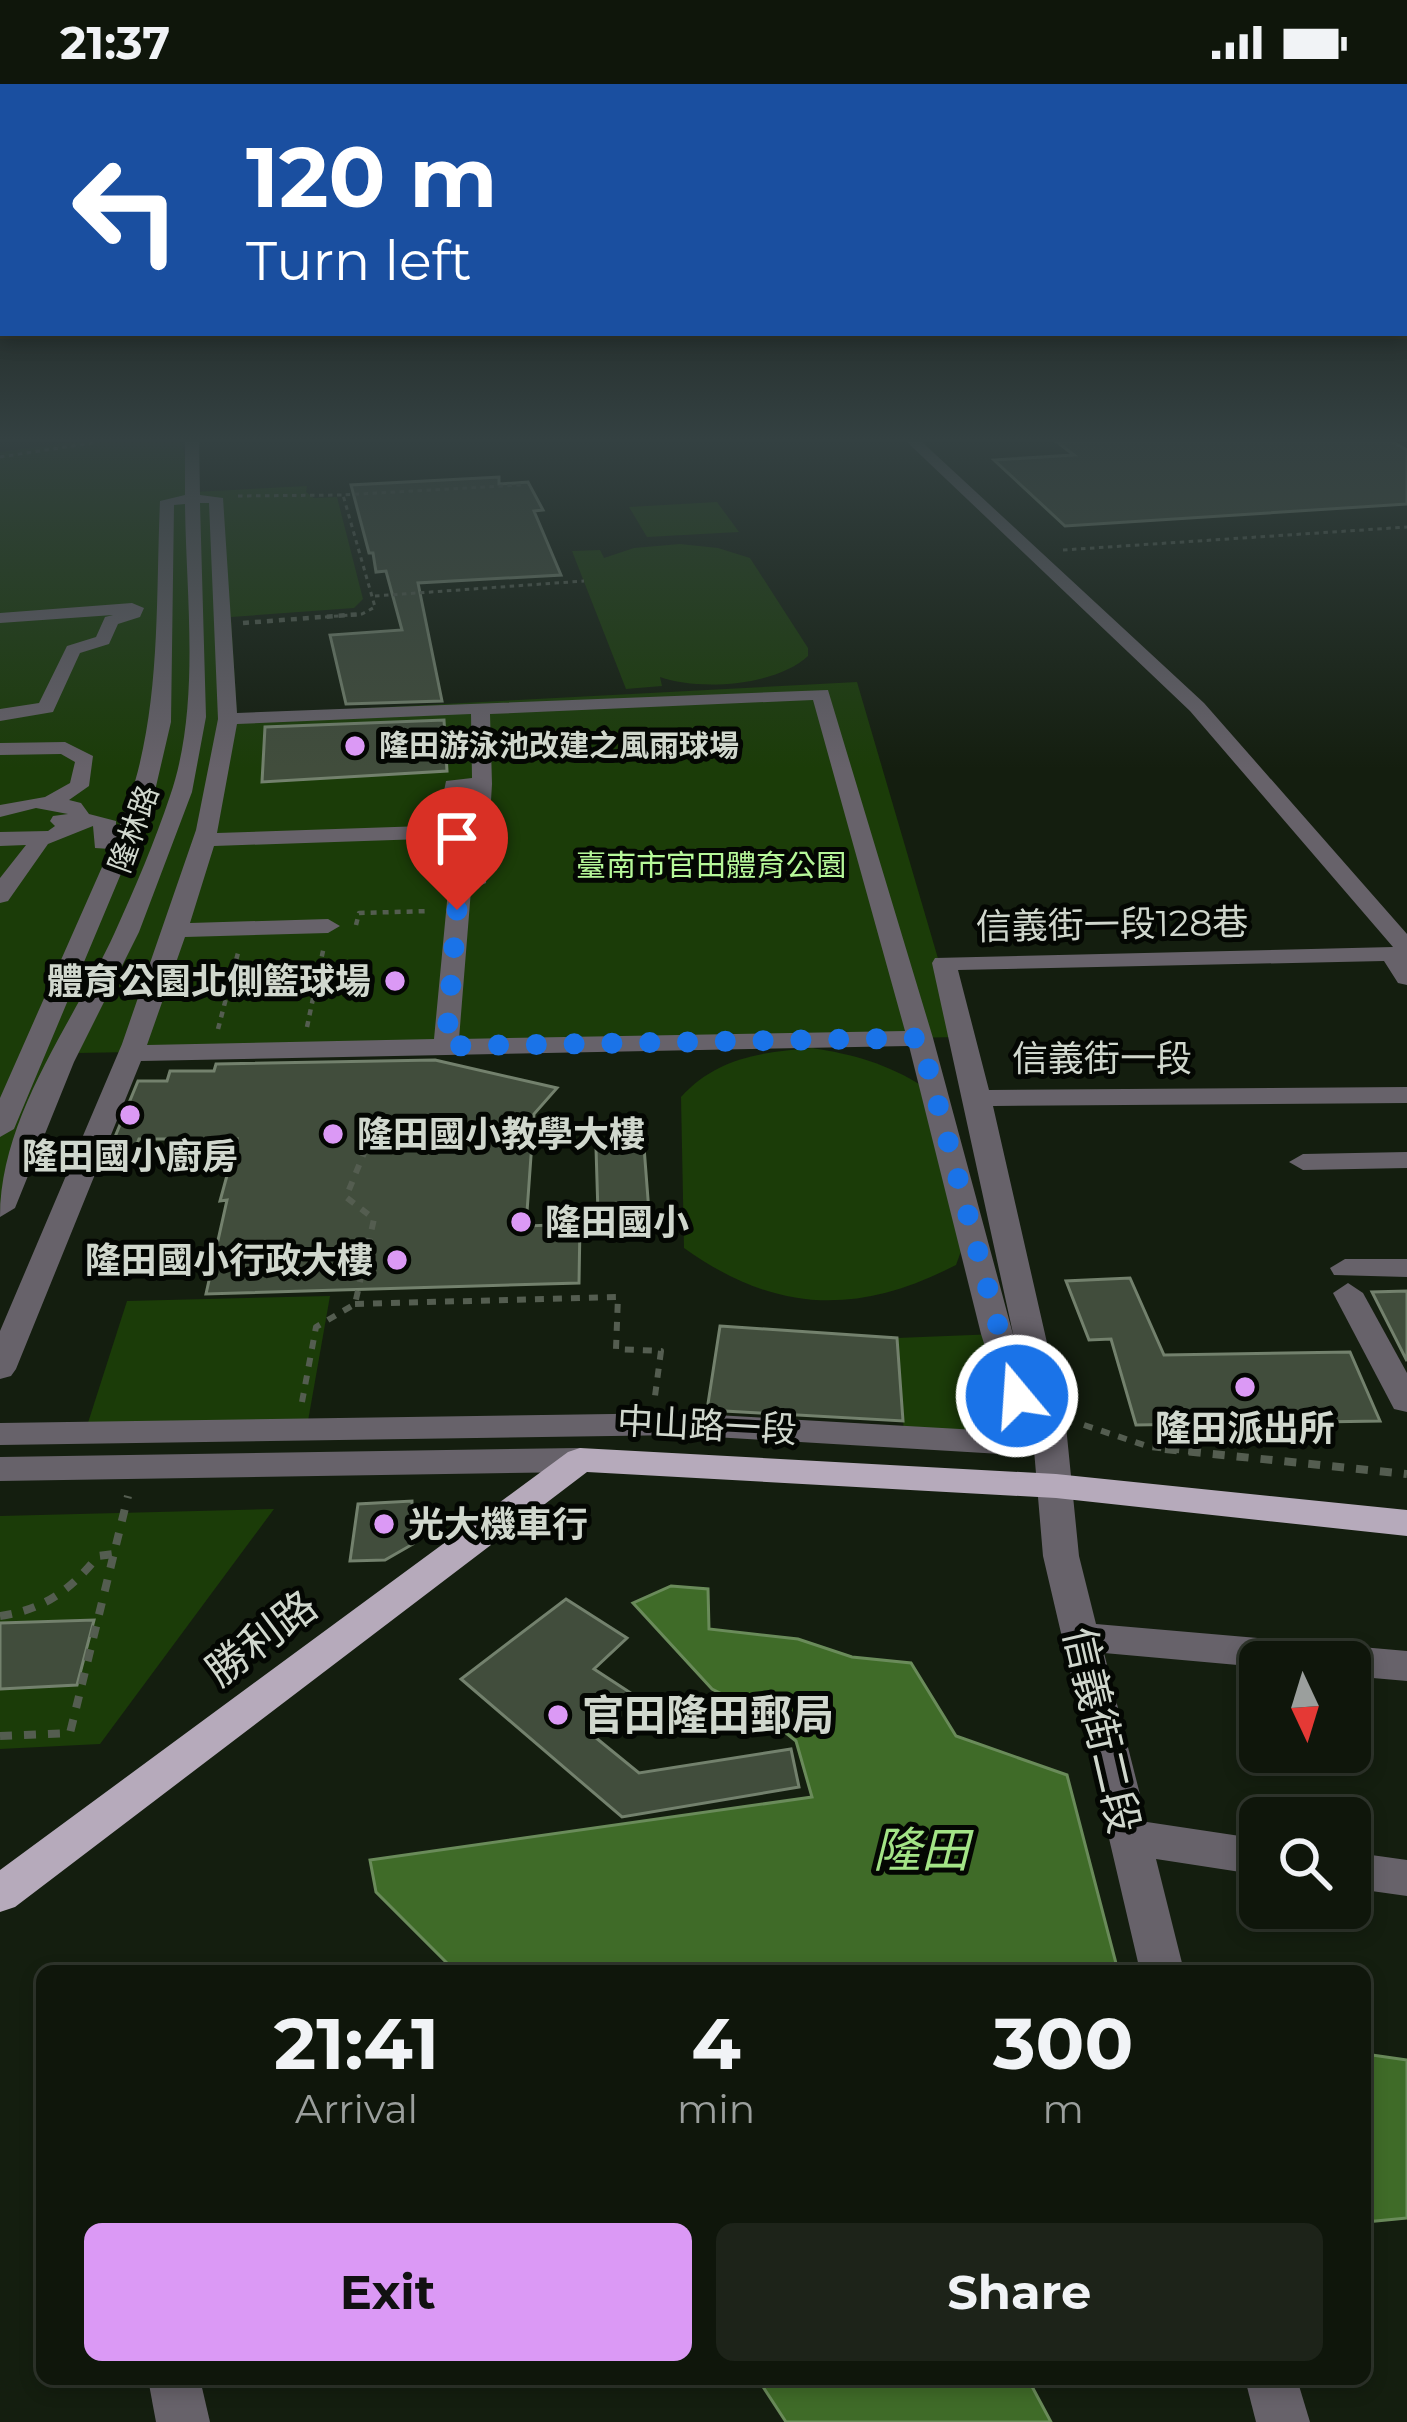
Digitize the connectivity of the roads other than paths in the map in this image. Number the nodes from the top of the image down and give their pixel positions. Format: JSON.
{"nodes":[{"id":1,"x":166,"y":551,"type":"edge"},
{"id":2,"x":203,"y":551,"type":"edge"},
{"id":3,"x":213,"y":551,"type":"edge"},
{"id":4,"x":1028,"y":551,"type":"edge"},
{"id":5,"x":164,"y":605,"type":"junction"},
{"id":6,"x":135,"y":608,"type":"junction"},
{"id":7,"x":0,"y":618,"type":"edge"},
{"id":8,"x":480,"y":708,"type":"junction"},
{"id":9,"x":0,"y":715,"type":"edge"},
{"id":10,"x":228,"y":719,"type":"junction"},
{"id":11,"x":0,"y":749,"type":"edge"},
{"id":12,"x":482,"y":784,"type":"junction"},
{"id":13,"x":46,"y":821,"type":"junction"},
{"id":14,"x":4,"y":824,"type":"edge"},
{"id":15,"x":434,"y":832,"type":"junction"},
{"id":16,"x":204,"y":840,"type":"junction"},
{"id":17,"x":127,"y":841,"type":"junction"},
{"id":18,"x":460,"y":884,"type":"junction"},
{"id":19,"x":0,"y":895,"type":"edge"},
{"id":20,"x":328,"y":926,"type":"road end"},
{"id":21,"x":176,"y":930,"type":"junction"},
{"id":22,"x":1407,"y":949,"type":"edge"},
{"id":23,"x":1407,"y":978,"type":"edge"},
{"id":24,"x":920,"y":1038,"type":"junction"},
{"id":25,"x":446,"y":1046,"type":"junction"},
{"id":26,"x":130,"y":1053,"type":"junction"},
{"id":27,"x":13,"y":1072,"type":"edge"},
{"id":28,"x":1407,"y":1095,"type":"edge"},
{"id":29,"x":978,"y":1098,"type":"junction"},
{"id":30,"x":0,"y":1129,"type":"edge"},
{"id":31,"x":1407,"y":1160,"type":"edge"},
{"id":32,"x":1303,"y":1162,"type":"dead end"},
{"id":33,"x":0,"y":1208,"type":"edge"},
{"id":34,"x":1407,"y":1268,"type":"edge"},
{"id":35,"x":0,"y":1369,"type":"edge"},
{"id":36,"x":1407,"y":1402,"type":"edge"},
{"id":37,"x":0,"y":1434,"type":"edge"},
{"id":38,"x":580,"y":1460,"type":"junction"},
{"id":39,"x":0,"y":1468,"type":"edge"},
{"id":40,"x":1056,"y":1486,"type":"junction"},
{"id":41,"x":1407,"y":1523,"type":"edge"},
{"id":42,"x":1081,"y":1636,"type":"junction"},
{"id":43,"x":1407,"y":1666,"type":"edge"},
{"id":44,"x":1126,"y":1837,"type":"junction"},
{"id":45,"x":1239,"y":1854,"type":"edge"},
{"id":46,"x":1371,"y":1873,"type":"edge"},
{"id":47,"x":1407,"y":1878,"type":"edge"},
{"id":48,"x":0,"y":1894,"type":"edge"},
{"id":49,"x":1160,"y":1965,"type":"edge"},
{"id":50,"x":175,"y":2385,"type":"edge"},
{"id":51,"x":1273,"y":2385,"type":"edge"},
{"id":52,"x":183,"y":2422,"type":"edge"},
{"id":53,"x":1282,"y":2422,"type":"edge"}],
"edges":[{"from":1,"to":5,"type":"street"},
{"from":2,"to":33,"type":"street","name":"隆林路"},
{"from":3,"to":10,"type":"street"},
{"from":4,"to":22,"type":"street"},
{"from":5,"to":6,"type":"street"},
{"from":5,"to":17,"type":"street"},
{"from":6,"to":7,"type":"street"},
{"from":6,"to":9,"type":"street"},
{"from":8,"to":10,"type":"street"},
{"from":8,"to":12,"type":"street"},
{"from":8,"to":24,"type":"street"},
{"from":10,"to":16,"type":"street"},
{"from":11,"to":13,"type":"street"},
{"from":12,"to":15,"type":"street"},
{"from":12,"to":18,"type":"street"},
{"from":13,"to":14,"type":"street"},
{"from":13,"to":14,"type":"street"},
{"from":13,"to":17,"type":"street"},
{"from":13,"to":19,"type":"street"},
{"from":15,"to":16,"type":"street"},
{"from":15,"to":18,"type":"street"},
{"from":16,"to":21,"type":"street"},
{"from":17,"to":27,"type":"street"},
{"from":18,"to":25,"type":"street"},
{"from":20,"to":21,"type":"street"},
{"from":21,"to":26,"type":"street"},
{"from":23,"to":29,"type":"street","name":"信義街一段128巷"},
{"from":24,"to":25,"type":"street"},
{"from":24,"to":37,"type":"street"},
{"from":25,"to":26,"type":"street"},
{"from":26,"to":35,"type":"street"},
{"from":27,"to":30,"type":"street"},
{"from":28,"to":29,"type":"street","name":"信義街一段"},
{"from":29,"to":40,"type":"street","name":"信義街一段"},
{"from":31,"to":32,"type":"street"},
{"from":34,"to":36,"type":"street"},
{"from":38,"to":39,"type":"street","name":"中山路一段"},
{"from":38,"to":40,"type":"main road","name":"中山路一段"},
{"from":38,"to":48,"type":"main road","name":"勝利路"},
{"from":40,"to":41,"type":"main road","name":"中山路一段"},
{"from":40,"to":42,"type":"street","name":"信義街二段"},
{"from":42,"to":43,"type":"street"},
{"from":42,"to":44,"type":"street","name":"信義街二段"},
{"from":44,"to":45,"type":"street"},
{"from":44,"to":49,"type":"street","name":"信義街二段"},
{"from":46,"to":47,"type":"street"},
{"from":50,"to":52,"type":"street"},
{"from":51,"to":53,"type":"street"}]}
